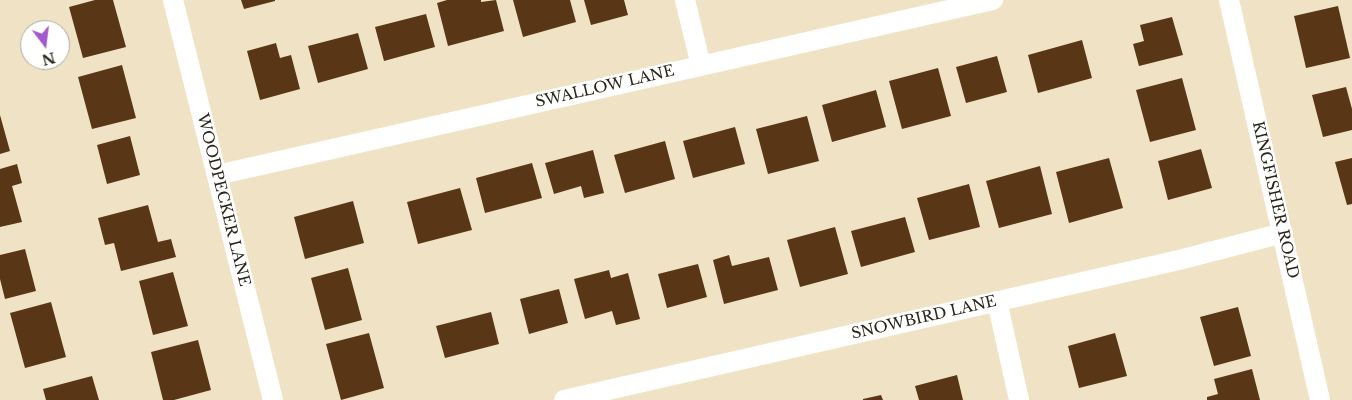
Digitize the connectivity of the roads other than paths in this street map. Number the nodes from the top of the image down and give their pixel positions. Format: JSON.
{"nodes":[{"id":1,"x":173,"y":0,"type":"edge"},
{"id":2,"x":685,"y":0,"type":"edge"},
{"id":3,"x":993,"y":0,"type":"edge"},
{"id":4,"x":1229,"y":0,"type":"edge"},
{"id":5,"x":702,"y":66,"type":"junction"},
{"id":6,"x":217,"y":175,"type":"junction"},
{"id":7,"x":1282,"y":233,"type":"junction"},
{"id":8,"x":997,"y":301,"type":"junction"},
{"id":9,"x":273,"y":400,"type":"edge"},
{"id":10,"x":564,"y":400,"type":"edge"},
{"id":11,"x":1020,"y":400,"type":"edge"},
{"id":12,"x":1320,"y":400,"type":"edge"}],
"edges":[{"from":1,"to":6,"type":"street","name":"WOODPECKER LANE"},
{"from":2,"to":5,"type":"street"},
{"from":3,"to":5,"type":"street","name":"SWALLOW LANE"},
{"from":4,"to":7,"type":"street","name":"KINGFISHER ROAD"},
{"from":5,"to":6,"type":"street","name":"SWALLOW LANE"},
{"from":6,"to":9,"type":"street","name":"WOODPECKER LANE"},
{"from":7,"to":8,"type":"street","name":"SNOWBIRD LANE"},
{"from":7,"to":12,"type":"street","name":"KINGFISHER ROAD"},
{"from":8,"to":10,"type":"street","name":"SNOWBIRD LANE"},
{"from":8,"to":11,"type":"street"}]}
